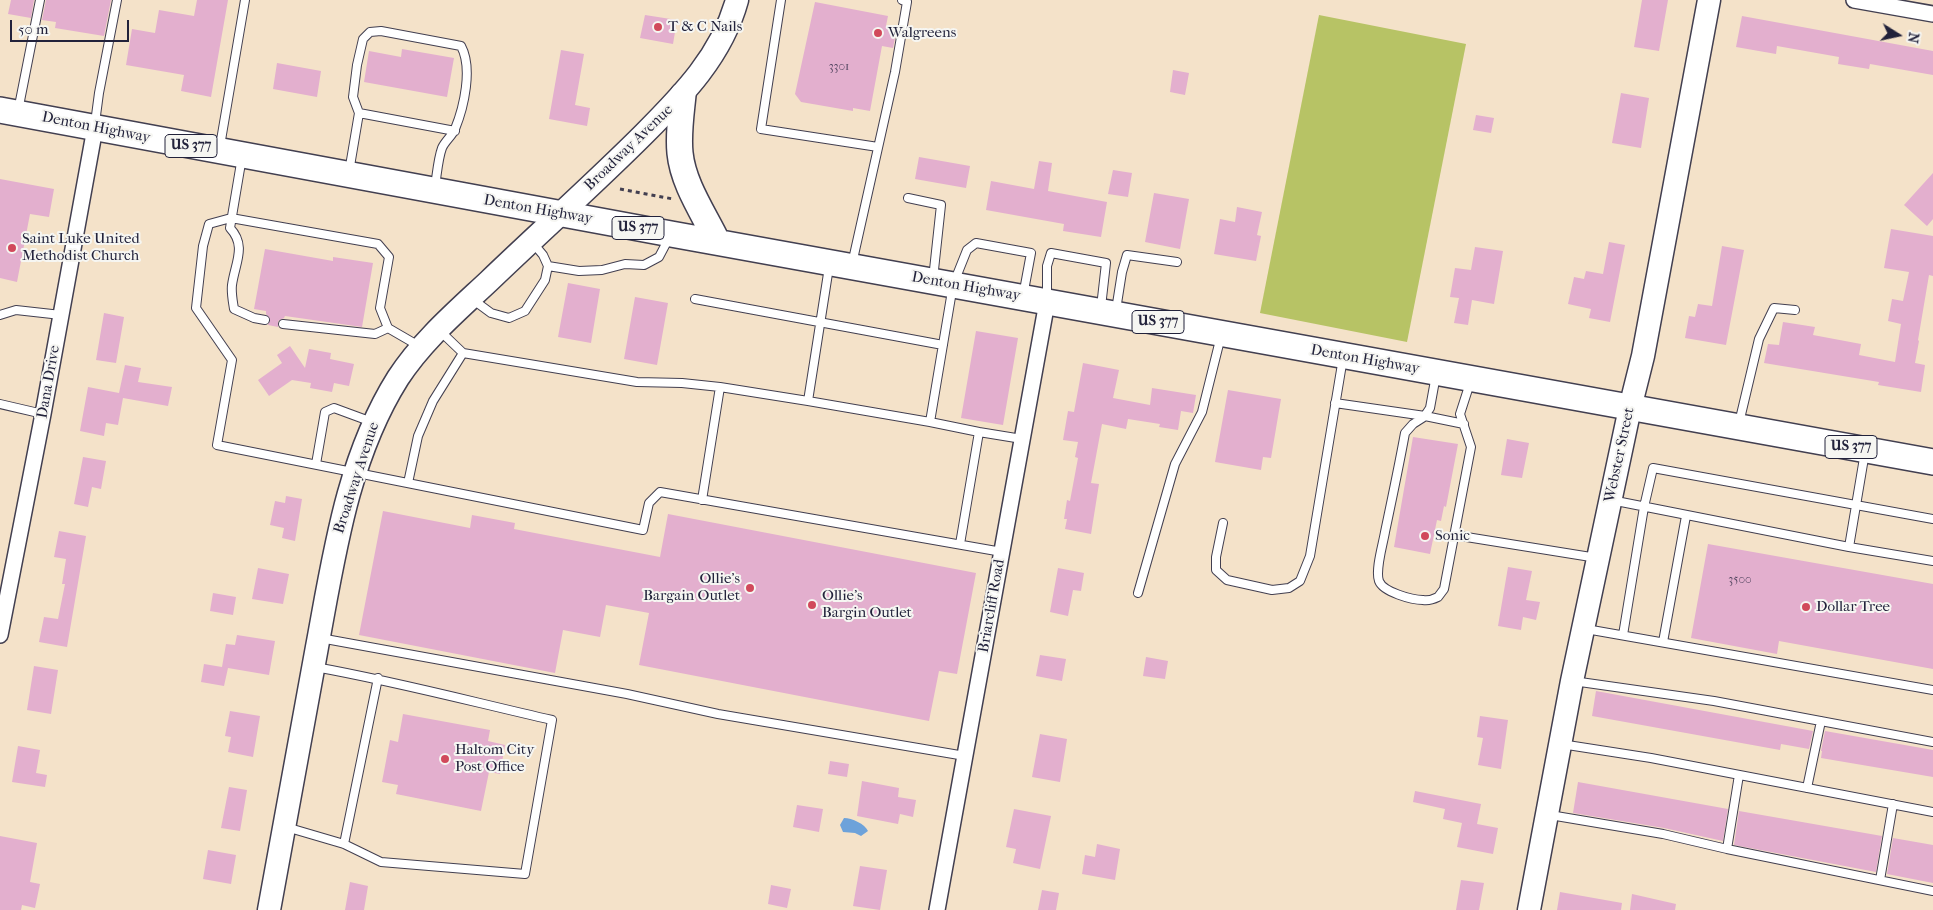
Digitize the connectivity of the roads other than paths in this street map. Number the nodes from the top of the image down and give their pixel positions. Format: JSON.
{"nodes":[{"id":1,"x":40,"y":0,"type":"edge"},
{"id":2,"x":117,"y":0,"type":"edge"},
{"id":3,"x":245,"y":0,"type":"edge"},
{"id":4,"x":737,"y":0,"type":"edge"},
{"id":5,"x":781,"y":0,"type":"edge"},
{"id":6,"x":902,"y":0,"type":"edge"},
{"id":7,"x":1709,"y":0,"type":"edge"},
{"id":8,"x":1854,"y":0,"type":"edge"},
{"id":9,"x":1933,"y":14,"type":"edge"},
{"id":10,"x":683,"y":95,"type":"junction"},
{"id":11,"x":9,"y":112,"type":"edge"},
{"id":12,"x":359,"y":113,"type":"junction"},
{"id":13,"x":95,"y":128,"type":"junction"},
{"id":14,"x":454,"y":131,"type":"junction"},
{"id":15,"x":878,"y":147,"type":"junction"},
{"id":16,"x":231,"y":153,"type":"junction"},
{"id":17,"x":348,"y":175,"type":"junction"},
{"id":18,"x":434,"y":191,"type":"junction"},
{"id":19,"x":908,"y":198,"type":"dead end"},
{"id":20,"x":560,"y":213,"type":"junction"},
{"id":21,"x":231,"y":218,"type":"junction"},
{"id":22,"x":671,"y":234,"type":"junction"},
{"id":23,"x":531,"y":241,"type":"junction"},
{"id":24,"x":718,"y":242,"type":"junction"},
{"id":25,"x":1177,"y":262,"type":"dead end"},
{"id":26,"x":840,"y":264,"type":"junction"},
{"id":27,"x":548,"y":266,"type":"junction"},
{"id":28,"x":943,"y":283,"type":"junction"},
{"id":29,"x":470,"y":298,"type":"junction"},
{"id":30,"x":1023,"y":298,"type":"junction"},
{"id":31,"x":695,"y":299,"type":"dead end"},
{"id":32,"x":1047,"y":302,"type":"junction"},
{"id":33,"x":1795,"y":310,"type":"dead end"},
{"id":34,"x":1108,"y":313,"type":"junction"},
{"id":35,"x":0,"y":315,"type":"edge"},
{"id":36,"x":61,"y":315,"type":"junction"},
{"id":37,"x":265,"y":320,"type":"dead end"},
{"id":38,"x":821,"y":322,"type":"junction"},
{"id":39,"x":283,"y":324,"type":"dead end"},
{"id":40,"x":388,"y":328,"type":"junction"},
{"id":41,"x":439,"y":330,"type":"junction"},
{"id":42,"x":1222,"y":334,"type":"junction"},
{"id":43,"x":943,"y":345,"type":"junction"},
{"id":44,"x":421,"y":348,"type":"junction"},
{"id":45,"x":463,"y":354,"type":"junction"},
{"id":46,"x":1344,"y":356,"type":"junction"},
{"id":47,"x":1437,"y":373,"type":"junction"},
{"id":48,"x":1471,"y":379,"type":"junction"},
{"id":49,"x":720,"y":387,"type":"junction"},
{"id":50,"x":808,"y":401,"type":"junction"},
{"id":51,"x":1336,"y":403,"type":"junction"},
{"id":52,"x":0,"y":404,"type":"edge"},
{"id":53,"x":1630,"y":408,"type":"junction"},
{"id":54,"x":43,"y":414,"type":"junction"},
{"id":55,"x":1425,"y":416,"type":"junction"},
{"id":56,"x":930,"y":422,"type":"junction"},
{"id":57,"x":374,"y":423,"type":"junction"},
{"id":58,"x":1464,"y":424,"type":"junction"},
{"id":59,"x":1738,"y":427,"type":"junction"},
{"id":60,"x":980,"y":432,"type":"junction"},
{"id":61,"x":1022,"y":439,"type":"junction"},
{"id":62,"x":1865,"y":450,"type":"junction"},
{"id":63,"x":1933,"y":462,"type":"edge"},
{"id":64,"x":316,"y":464,"type":"junction"},
{"id":65,"x":356,"y":472,"type":"junction"},
{"id":66,"x":408,"y":483,"type":"junction"},
{"id":67,"x":702,"y":500,"type":"junction"},
{"id":68,"x":1611,"y":500,"type":"junction"},
{"id":69,"x":1856,"y":505,"type":"junction"},
{"id":70,"x":1644,"y":507,"type":"junction"},
{"id":71,"x":1686,"y":516,"type":"junction"},
{"id":72,"x":1933,"y":519,"type":"edge"},
{"id":73,"x":1223,"y":523,"type":"dead end"},
{"id":74,"x":1454,"y":534,"type":"junction"},
{"id":75,"x":960,"y":544,"type":"junction"},
{"id":76,"x":1849,"y":547,"type":"junction"},
{"id":77,"x":1002,"y":552,"type":"junction"},
{"id":78,"x":1599,"y":559,"type":"junction"},
{"id":79,"x":1933,"y":561,"type":"edge"},
{"id":80,"x":1138,"y":592,"type":"dead end"},
{"id":81,"x":1584,"y":628,"type":"junction"},
{"id":82,"x":0,"y":635,"type":"edge"},
{"id":83,"x":1623,"y":636,"type":"junction"},
{"id":84,"x":319,"y":638,"type":"junction"},
{"id":85,"x":1663,"y":642,"type":"junction"},
{"id":86,"x":313,"y":667,"type":"junction"},
{"id":87,"x":378,"y":678,"type":"junction"},
{"id":88,"x":1572,"y":681,"type":"junction"},
{"id":89,"x":1933,"y":690,"type":"edge"},
{"id":90,"x":1821,"y":721,"type":"junction"},
{"id":91,"x":1933,"y":742,"type":"edge"},
{"id":92,"x":1560,"y":744,"type":"junction"},
{"id":93,"x":965,"y":756,"type":"junction"},
{"id":94,"x":1739,"y":775,"type":"junction"},
{"id":95,"x":1808,"y":788,"type":"junction"},
{"id":96,"x":1893,"y":804,"type":"junction"},
{"id":97,"x":1933,"y":812,"type":"edge"},
{"id":98,"x":1546,"y":814,"type":"junction"},
{"id":99,"x":284,"y":826,"type":"junction"},
{"id":100,"x":344,"y":844,"type":"junction"},
{"id":101,"x":1727,"y":849,"type":"junction"},
{"id":102,"x":1880,"y":880,"type":"junction"},
{"id":103,"x":1933,"y":891,"type":"edge"},
{"id":104,"x":269,"y":910,"type":"edge"},
{"id":105,"x":937,"y":910,"type":"edge"},
{"id":106,"x":1529,"y":910,"type":"edge"}],
"edges":[{"from":1,"to":11,"type":"lane"},
{"from":2,"to":13,"type":"lane"},
{"from":3,"to":16,"type":"lane"},
{"from":4,"to":10,"type":"main road","name":"Broadway Avenue"},
{"from":5,"to":15,"type":"lane"},
{"from":6,"to":15,"type":"lane"},
{"from":7,"to":53,"type":"main road","name":"Webster Street"},
{"from":8,"to":9,"type":"street"},
{"from":10,"to":20,"type":"main road","name":"Broadway Avenue"},
{"from":10,"to":24,"type":"main road"},
{"from":11,"to":13,"type":"main road","name":"Denton Highway","number":"US 377"},
{"from":12,"to":14,"type":"lane"},
{"from":12,"to":14,"type":"lane"},
{"from":12,"to":17,"type":"lane"},
{"from":13,"to":16,"type":"main road","name":"Denton Highway","number":"US 377"},
{"from":13,"to":36,"type":"street","name":"Dana Drive"},
{"from":14,"to":18,"type":"lane"},
{"from":15,"to":26,"type":"lane"},
{"from":16,"to":17,"type":"main road","name":"Denton Highway","number":"US 377"},
{"from":16,"to":21,"type":"lane"},
{"from":17,"to":18,"type":"main road","name":"Denton Highway","number":"US 377"},
{"from":18,"to":20,"type":"main road","name":"Denton Highway","number":"US 377"},
{"from":19,"to":28,"type":"lane"},
{"from":20,"to":22,"type":"main road","name":"Denton Highway","number":"US 377"},
{"from":20,"to":23,"type":"main road","name":"Broadway Avenue"},
{"from":21,"to":37,"type":"lane"},
{"from":21,"to":40,"type":"lane"},
{"from":21,"to":64,"type":"lane"},
{"from":22,"to":24,"type":"main road","name":"Denton Highway","number":"US 377"},
{"from":22,"to":27,"type":"lane"},
{"from":23,"to":27,"type":"lane"},
{"from":23,"to":29,"type":"main road","name":"Broadway Avenue"},
{"from":24,"to":26,"type":"main road","name":"Denton Highway","number":"US 377"},
{"from":25,"to":34,"type":"lane"},
{"from":26,"to":28,"type":"main road","name":"Denton Highway","number":"US 377"},
{"from":26,"to":38,"type":"lane"},
{"from":27,"to":29,"type":"lane"},
{"from":28,"to":30,"type":"main road","name":"Denton Highway","number":"US 377"},
{"from":28,"to":30,"type":"lane"},
{"from":28,"to":43,"type":"lane"},
{"from":29,"to":41,"type":"main road","name":"Broadway Avenue"},
{"from":30,"to":32,"type":"main road","name":"Denton Highway","number":"US 377"},
{"from":31,"to":38,"type":"lane"},
{"from":32,"to":34,"type":"main road","name":"Denton Highway","number":"US 377"},
{"from":32,"to":34,"type":"lane"},
{"from":32,"to":61,"type":"street","name":"Briarcliff Road"},
{"from":33,"to":59,"type":"lane"},
{"from":34,"to":42,"type":"main road","name":"Denton Highway","number":"US 377"},
{"from":35,"to":36,"type":"lane"},
{"from":36,"to":54,"type":"street","name":"Dana Drive"},
{"from":38,"to":43,"type":"lane"},
{"from":38,"to":50,"type":"lane"},
{"from":39,"to":40,"type":"lane"},
{"from":40,"to":44,"type":"lane"},
{"from":41,"to":44,"type":"main road","name":"Broadway Avenue"},
{"from":41,"to":45,"type":"lane"},
{"from":42,"to":46,"type":"main road","name":"Denton Highway","number":"US 377"},
{"from":42,"to":80,"type":"lane"},
{"from":43,"to":56,"type":"lane"},
{"from":44,"to":57,"type":"main road","name":"Broadway Avenue"},
{"from":45,"to":49,"type":"lane"},
{"from":45,"to":66,"type":"lane"},
{"from":46,"to":47,"type":"main road","name":"Denton Highway","number":"US 377"},
{"from":46,"to":51,"type":"lane"},
{"from":47,"to":48,"type":"main road","name":"Denton Highway","number":"US 377"},
{"from":47,"to":55,"type":"lane"},
{"from":48,"to":53,"type":"main road","name":"Denton Highway","number":"US 377"},
{"from":48,"to":58,"type":"lane"},
{"from":49,"to":50,"type":"lane"},
{"from":49,"to":67,"type":"lane"},
{"from":50,"to":56,"type":"lane"},
{"from":51,"to":55,"type":"lane"},
{"from":51,"to":73,"type":"lane"},
{"from":52,"to":54,"type":"lane"},
{"from":53,"to":59,"type":"main road","name":"Denton Highway","number":"US 377"},
{"from":53,"to":68,"type":"main road","name":"Webster Street"},
{"from":54,"to":82,"type":"street","name":"Dana Drive"},
{"from":55,"to":58,"type":"lane"},
{"from":55,"to":74,"type":"lane"},
{"from":56,"to":60,"type":"lane"},
{"from":57,"to":64,"type":"lane"},
{"from":57,"to":65,"type":"main road","name":"Broadway Avenue"},
{"from":58,"to":74,"type":"lane"},
{"from":59,"to":62,"type":"main road","name":"Denton Highway","number":"US 377"},
{"from":60,"to":61,"type":"lane"},
{"from":60,"to":75,"type":"lane"},
{"from":61,"to":77,"type":"street","name":"Briarcliff Road"},
{"from":62,"to":63,"type":"main road","name":"Denton Highway","number":"US 377"},
{"from":62,"to":69,"type":"lane"},
{"from":64,"to":65,"type":"lane"},
{"from":65,"to":66,"type":"lane"},
{"from":65,"to":84,"type":"main road","name":"Broadway Avenue"},
{"from":66,"to":67,"type":"lane"},
{"from":67,"to":75,"type":"lane"},
{"from":68,"to":70,"type":"lane"},
{"from":68,"to":78,"type":"main road","name":"Webster Street"},
{"from":69,"to":70,"type":"lane"},
{"from":69,"to":72,"type":"lane"},
{"from":69,"to":76,"type":"lane"},
{"from":70,"to":71,"type":"lane"},
{"from":70,"to":83,"type":"lane"},
{"from":71,"to":76,"type":"lane"},
{"from":71,"to":85,"type":"lane"},
{"from":74,"to":78,"type":"lane"},
{"from":75,"to":77,"type":"lane"},
{"from":76,"to":79,"type":"lane"},
{"from":77,"to":93,"type":"street","name":"Briarcliff Road"},
{"from":78,"to":81,"type":"main road","name":"Webster Street"},
{"from":81,"to":83,"type":"lane"},
{"from":81,"to":88,"type":"main road","name":"Webster Street"},
{"from":83,"to":85,"type":"lane"},
{"from":84,"to":86,"type":"main road","name":"Broadway Avenue"},
{"from":84,"to":93,"type":"lane"},
{"from":85,"to":89,"type":"lane"},
{"from":86,"to":87,"type":"lane"},
{"from":86,"to":99,"type":"main road","name":"Broadway Avenue"},
{"from":87,"to":100,"type":"lane"},
{"from":87,"to":100,"type":"lane"},
{"from":88,"to":90,"type":"lane"},
{"from":88,"to":92,"type":"main road","name":"Webster Street"},
{"from":90,"to":91,"type":"lane"},
{"from":90,"to":95,"type":"lane"},
{"from":92,"to":94,"type":"lane"},
{"from":92,"to":98,"type":"main road","name":"Webster Street"},
{"from":93,"to":105,"type":"street","name":"Briarcliff Road"},
{"from":94,"to":95,"type":"lane"},
{"from":94,"to":101,"type":"lane"},
{"from":95,"to":96,"type":"lane"},
{"from":96,"to":97,"type":"lane"},
{"from":96,"to":102,"type":"lane"},
{"from":98,"to":101,"type":"lane"},
{"from":98,"to":106,"type":"main road","name":"Webster Street"},
{"from":99,"to":100,"type":"lane"},
{"from":99,"to":104,"type":"main road","name":"Broadway Avenue"},
{"from":101,"to":102,"type":"lane"},
{"from":102,"to":103,"type":"lane"}]}
